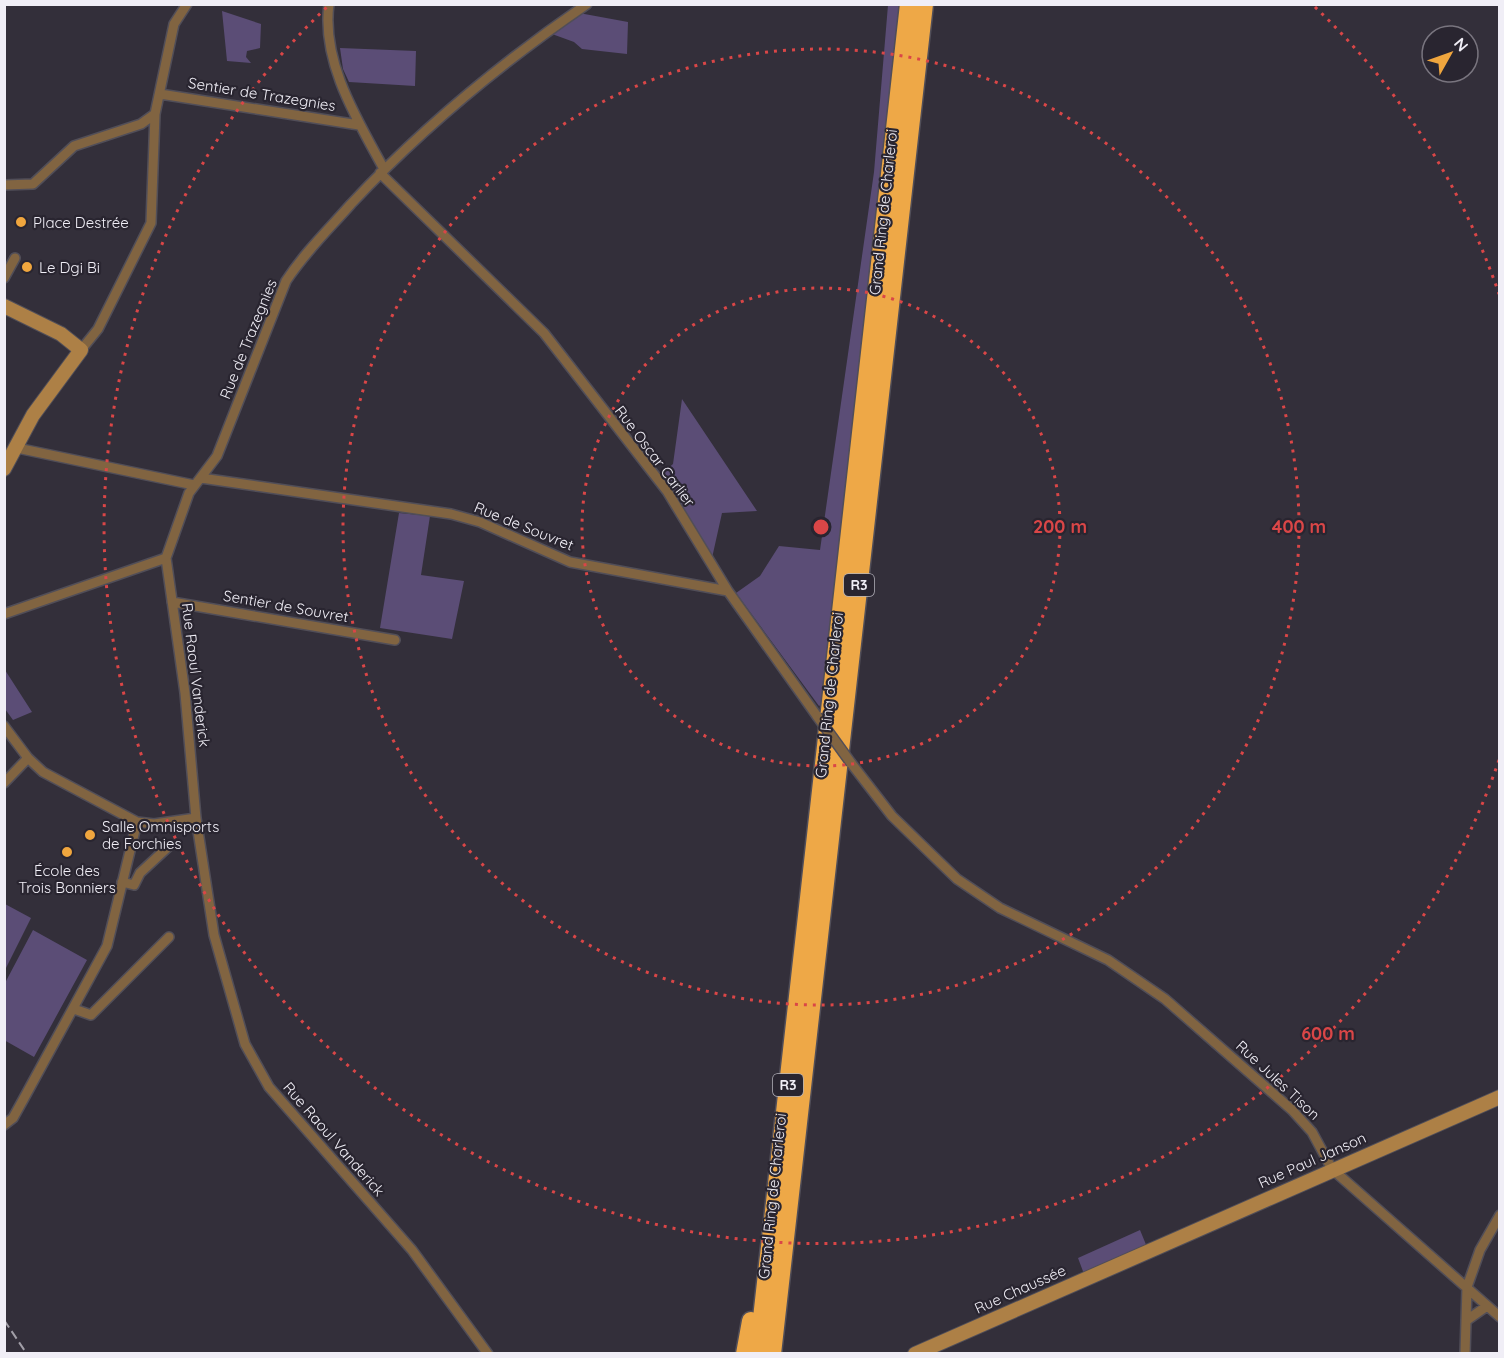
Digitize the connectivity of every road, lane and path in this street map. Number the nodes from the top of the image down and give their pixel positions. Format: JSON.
{"nodes":[{"id":1,"x":187,"y":4,"type":"edge"},
{"id":2,"x":330,"y":4,"type":"edge"},
{"id":3,"x":587,"y":4,"type":"edge"},
{"id":4,"x":909,"y":4,"type":"edge"},
{"id":5,"x":924,"y":4,"type":"edge"},
{"id":6,"x":160,"y":94,"type":"junction"},
{"id":7,"x":155,"y":114,"type":"junction"},
{"id":8,"x":359,"y":124,"type":"junction"},
{"id":9,"x":382,"y":171,"type":"junction"},
{"id":10,"x":4,"y":185,"type":"edge"},
{"id":11,"x":15,"y":258,"type":"dead end"},
{"id":12,"x":4,"y":278,"type":"edge"},
{"id":13,"x":4,"y":306,"type":"edge"},
{"id":14,"x":81,"y":350,"type":"junction"},
{"id":15,"x":17,"y":448,"type":"junction"},
{"id":16,"x":4,"y":469,"type":"edge"},
{"id":17,"x":197,"y":481,"type":"junction"},
{"id":18,"x":166,"y":558,"type":"junction"},
{"id":19,"x":728,"y":591,"type":"junction"},
{"id":20,"x":172,"y":602,"type":"junction"},
{"id":21,"x":4,"y":614,"type":"edge"},
{"id":22,"x":395,"y":640,"type":"dead end"},
{"id":23,"x":4,"y":726,"type":"edge"},
{"id":24,"x":28,"y":758,"type":"junction"},
{"id":25,"x":4,"y":783,"type":"edge"},
{"id":26,"x":892,"y":816,"type":"joint"},
{"id":27,"x":196,"y":818,"type":"junction"},
{"id":28,"x":137,"y":822,"type":"junction"},
{"id":29,"x":168,"y":847,"type":"dead end"},
{"id":30,"x":122,"y":882,"type":"junction"},
{"id":31,"x":169,"y":937,"type":"dead end"},
{"id":32,"x":74,"y":1009,"type":"junction"},
{"id":33,"x":1500,"y":1096,"type":"edge"},
{"id":34,"x":4,"y":1125,"type":"edge"},
{"id":35,"x":1332,"y":1169,"type":"junction"},
{"id":36,"x":1500,"y":1215,"type":"edge"},
{"id":37,"x":774,"y":1217,"type":"junction"},
{"id":38,"x":1138,"y":1255,"type":"joint"},
{"id":39,"x":1467,"y":1287,"type":"junction"},
{"id":40,"x":1487,"y":1306,"type":"junction"},
{"id":41,"x":1500,"y":1317,"type":"edge"},
{"id":42,"x":1467,"y":1320,"type":"junction"},
{"id":43,"x":488,"y":1353,"type":"edge"},
{"id":44,"x":745,"y":1353,"type":"edge"},
{"id":45,"x":758,"y":1353,"type":"edge"},
{"id":46,"x":772,"y":1353,"type":"edge"},
{"id":47,"x":915,"y":1353,"type":"edge"},
{"id":48,"x":1466,"y":1353,"type":"edge"}],
"edges":[{"from":1,"to":6,"type":"street"},
{"from":2,"to":8,"type":"street","name":"Rue Oscar Carlier"},
{"from":3,"to":9,"type":"street","name":"Rue de Trazegnies"},
{"from":4,"to":37,"type":"highway","name":"Grand Ring de Charleroi","number":"R3"},
{"from":5,"to":46,"type":"highway","name":"Grand Ring de Charleroi","number":"R3"},
{"from":6,"to":7,"type":"street"},
{"from":6,"to":8,"type":"street","name":"Sentier de Trazegnies"},
{"from":7,"to":10,"type":"street"},
{"from":7,"to":14,"type":"street"},
{"from":8,"to":9,"type":"street","name":"Rue Oscar Carlier"},
{"from":9,"to":17,"type":"street","name":"Rue de Trazegnies"},
{"from":9,"to":19,"type":"street","name":"Rue Oscar Carlier"},
{"from":11,"to":12,"type":"street"},
{"from":13,"to":14,"type":"main road"},
{"from":14,"to":15,"type":"main road"},
{"from":15,"to":16,"type":"main road"},
{"from":15,"to":17,"type":"street","name":"Rue de Souvret"},
{"from":17,"to":18,"type":"street","name":"Rue de Trazegnies"},
{"from":17,"to":19,"type":"street","name":"Rue de Souvret"},
{"from":18,"to":20,"type":"street","name":"Rue Raoul Vanderick"},
{"from":18,"to":21,"type":"street"},
{"from":19,"to":26,"type":"street","name":"Rue Oscar Carlier","bridge":true},
{"from":20,"to":22,"type":"street","name":"Sentier de Souvret"},
{"from":20,"to":27,"type":"street","name":"Rue Raoul Vanderick"},
{"from":23,"to":24,"type":"street"},
{"from":24,"to":25,"type":"street"},
{"from":24,"to":28,"type":"street"},
{"from":26,"to":35,"type":"street","name":"Rue Jules Tison"},
{"from":27,"to":28,"type":"street"},
{"from":27,"to":43,"type":"street","name":"Rue Raoul Vanderick"},
{"from":28,"to":30,"type":"street"},
{"from":29,"to":30,"type":"street"},
{"from":30,"to":32,"type":"street"},
{"from":31,"to":32,"type":"street"},
{"from":32,"to":34,"type":"street"},
{"from":33,"to":35,"type":"main road","name":"Rue Paul Janson"},
{"from":35,"to":38,"type":"main road","name":"Rue Paul Janson"},
{"from":35,"to":39,"type":"street","name":"Rue Jules Tison"},
{"from":36,"to":39,"type":"street"},
{"from":37,"to":44,"type":"highway"},
{"from":37,"to":45,"type":"highway","name":"Grand Ring de Charleroi","number":"R3"},
{"from":38,"to":47,"type":"main road","name":"Rue Chaussée"},
{"from":39,"to":40,"type":"street","name":"Rue Jules Tison"},
{"from":39,"to":42,"type":"street"},
{"from":40,"to":41,"type":"street","name":"Rue Jules Tison"},
{"from":40,"to":42,"type":"street"},
{"from":42,"to":48,"type":"street"}]}
